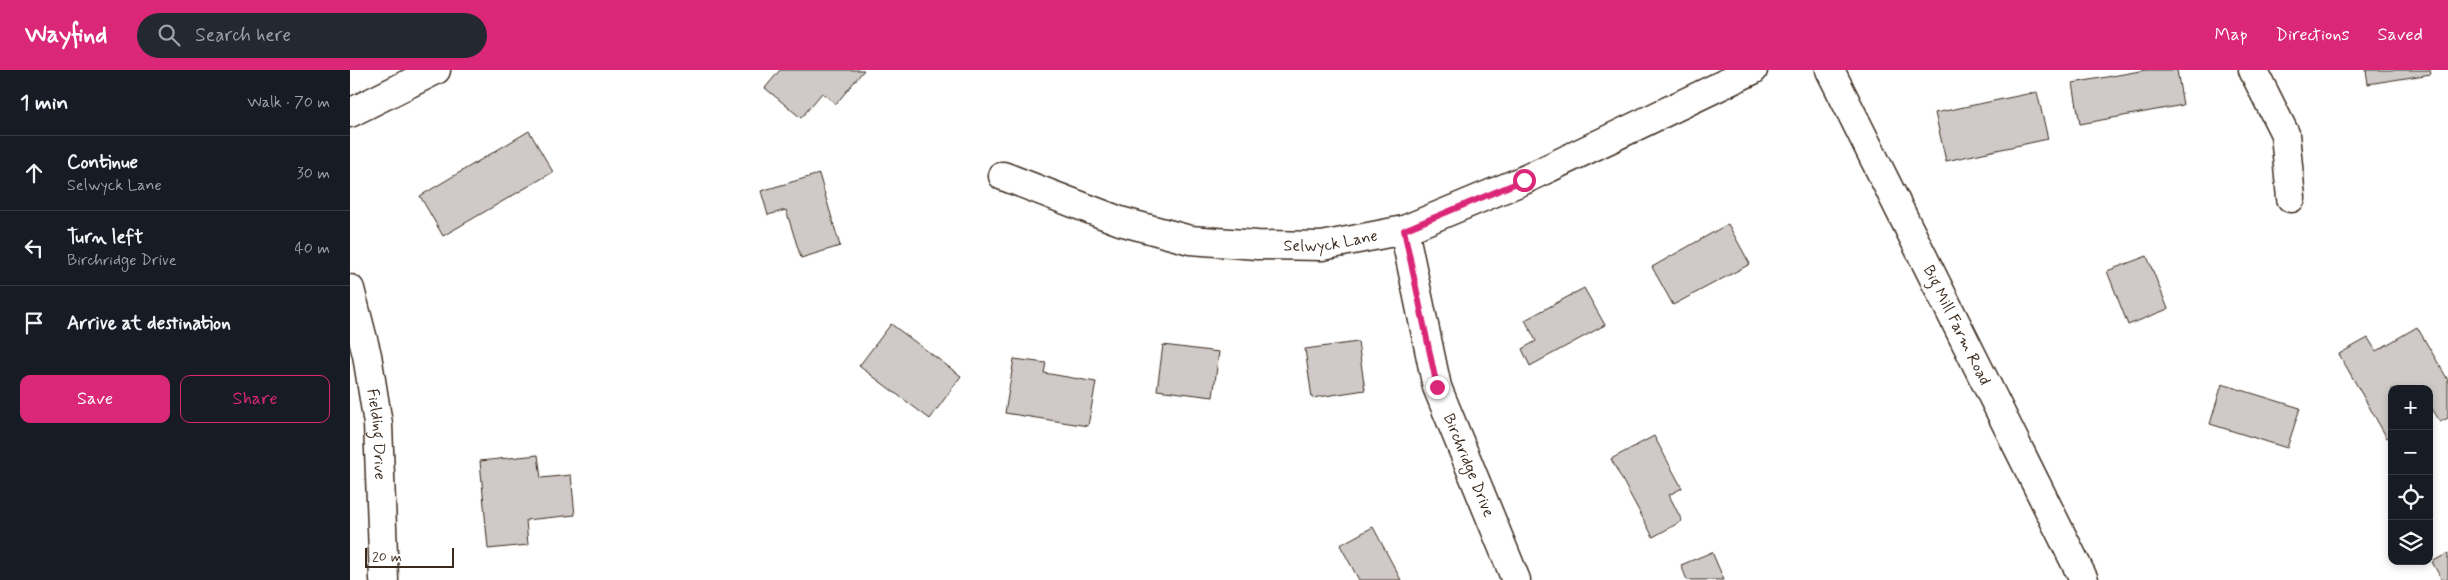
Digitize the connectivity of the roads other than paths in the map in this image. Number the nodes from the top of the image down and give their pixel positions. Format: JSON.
{"nodes":[{"id":1,"x":436,"y":70,"type":"edge"},
{"id":2,"x":1753,"y":70,"type":"edge"},
{"id":3,"x":1830,"y":70,"type":"edge"},
{"id":4,"x":2253,"y":70,"type":"edge"},
{"id":5,"x":350,"y":113,"type":"edge"},
{"id":6,"x":1003,"y":176,"type":"dead end"},
{"id":7,"x":2291,"y":198,"type":"dead end"},
{"id":8,"x":1404,"y":230,"type":"junction"},
{"id":9,"x":350,"y":289,"type":"edge"},
{"id":10,"x":384,"y":580,"type":"edge"},
{"id":11,"x":1516,"y":580,"type":"edge"},
{"id":12,"x":2084,"y":580,"type":"edge"}],
"edges":[{"from":1,"to":5,"type":"street"},
{"from":2,"to":8,"type":"street","name":"Selwyck Lane"},
{"from":3,"to":12,"type":"street","name":"Big Mill Farm Road"},
{"from":4,"to":7,"type":"street"},
{"from":6,"to":8,"type":"street","name":"Selwyck Lane"},
{"from":8,"to":11,"type":"street","name":"Birchridge Drive"},
{"from":9,"to":10,"type":"street","name":"Fielding Drive"}]}
